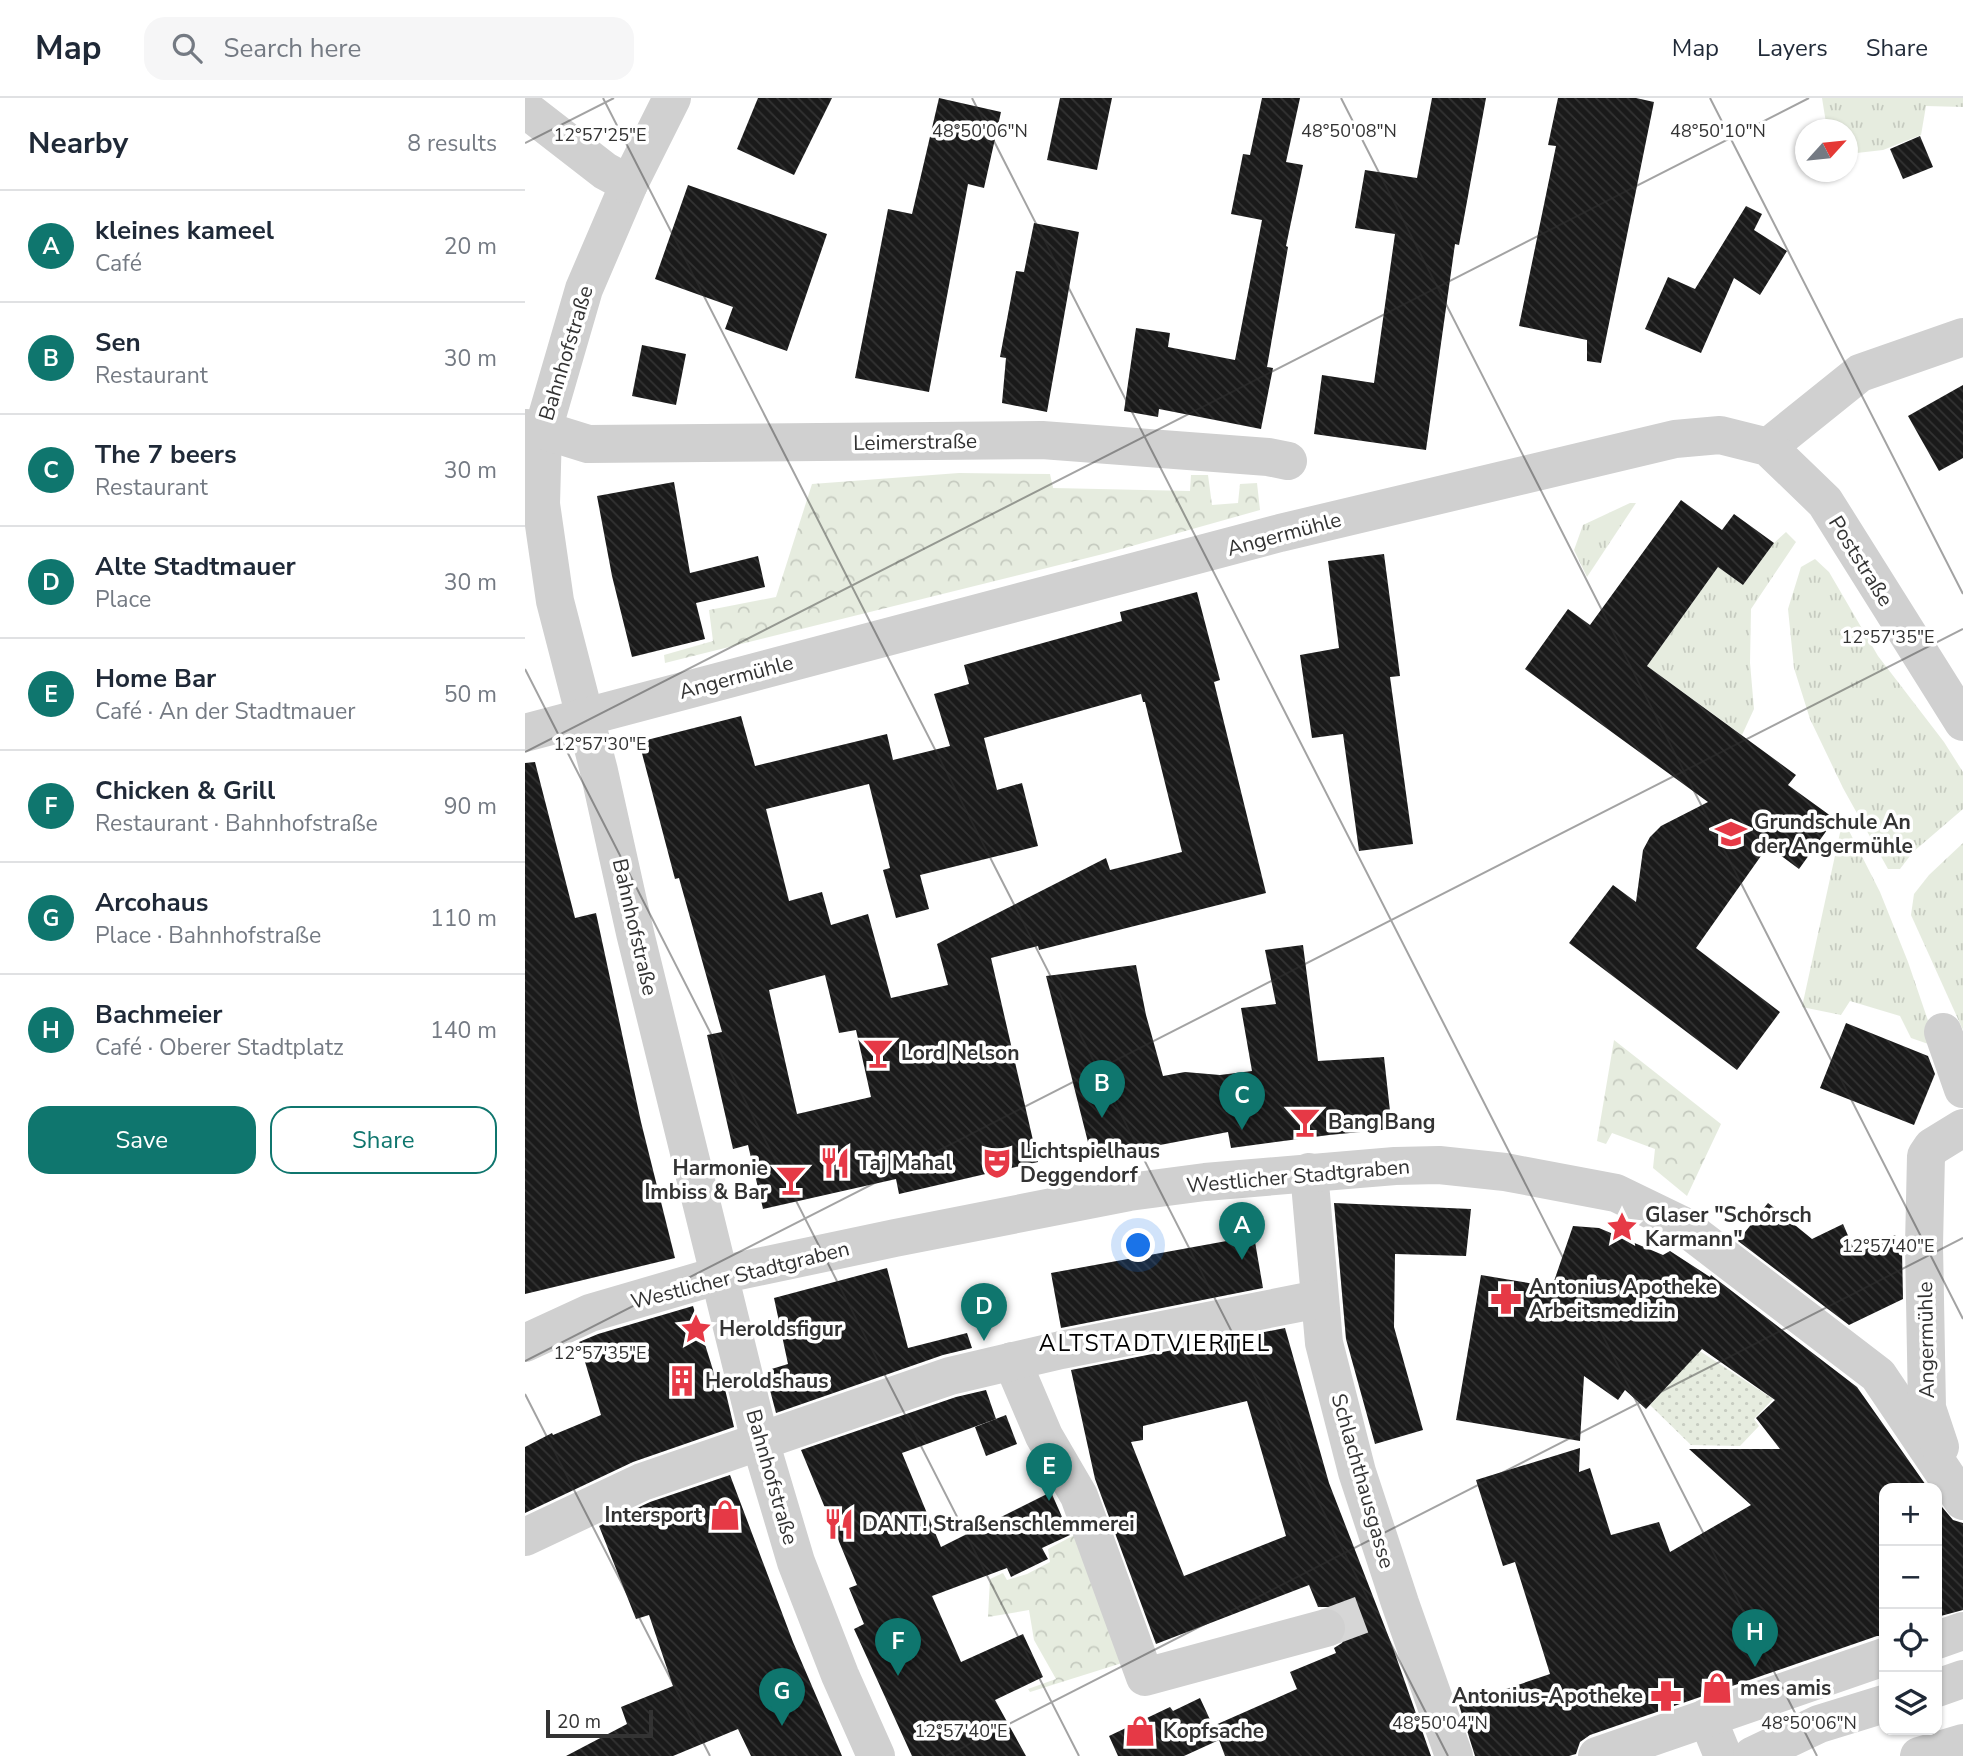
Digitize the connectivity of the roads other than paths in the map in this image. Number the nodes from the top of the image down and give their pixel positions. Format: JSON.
{"nodes":[{"id":1,"x":672,"y":98,"type":"edge"},
{"id":2,"x":525,"y":109,"type":"edge"},
{"id":3,"x":629,"y":184,"type":"junction"},
{"id":4,"x":1963,"y":337,"type":"edge"},
{"id":5,"x":534,"y":429,"type":"edge"},
{"id":6,"x":1767,"y":447,"type":"junction"},
{"id":7,"x":1288,"y":461,"type":"dead end"},
{"id":8,"x":584,"y":716,"type":"junction"},
{"id":9,"x":1963,"y":722,"type":"edge"},
{"id":10,"x":525,"y":733,"type":"edge"},
{"id":11,"x":1943,"y":1032,"type":"dead end"},
{"id":12,"x":1963,"y":1089,"type":"edge"},
{"id":13,"x":1963,"y":1128,"type":"edge"},
{"id":14,"x":1310,"y":1184,"type":"junction"},
{"id":15,"x":720,"y":1275,"type":"junction"},
{"id":16,"x":1319,"y":1300,"type":"junction"},
{"id":17,"x":525,"y":1343,"type":"edge"},
{"id":18,"x":1012,"y":1361,"type":"junction"},
{"id":19,"x":759,"y":1441,"type":"junction"},
{"id":20,"x":1958,"y":1492,"type":"edge"},
{"id":21,"x":525,"y":1537,"type":"edge"},
{"id":22,"x":1326,"y":1628,"type":"tunnel mouth"},
{"id":23,"x":1963,"y":1631,"type":"edge"},
{"id":24,"x":1942,"y":1638,"type":"edge"},
{"id":25,"x":1879,"y":1659,"type":"edge"},
{"id":26,"x":1963,"y":1679,"type":"edge"},
{"id":27,"x":1942,"y":1686,"type":"edge"},
{"id":28,"x":1879,"y":1706,"type":"edge"},
{"id":29,"x":1707,"y":1717,"type":"junction"},
{"id":30,"x":1963,"y":1742,"type":"edge"},
{"id":31,"x":876,"y":1756,"type":"edge"},
{"id":32,"x":1454,"y":1756,"type":"edge"},
{"id":33,"x":1597,"y":1756,"type":"edge"},
{"id":34,"x":1723,"y":1756,"type":"edge"},
{"id":35,"x":1752,"y":1756,"type":"edge"},
{"id":36,"x":1919,"y":1756,"type":"edge"}],
"edges":[{"from":1,"to":3,"type":"street","name":"Bahnhofstraße"},
{"from":2,"to":3,"type":"street"},
{"from":3,"to":5,"type":"street","name":"Bahnhofstraße"},
{"from":4,"to":6,"type":"street"},
{"from":5,"to":7,"type":"street","name":"Leimerstraße"},
{"from":5,"to":8,"type":"street","name":"Bahnhofstraße"},
{"from":6,"to":8,"type":"street","name":"Angermühle"},
{"from":6,"to":9,"type":"street","name":"Poststraße"},
{"from":8,"to":10,"type":"street","name":"Angermühle"},
{"from":8,"to":15,"type":"street","name":"Bahnhofstraße"},
{"from":11,"to":12,"type":"street"},
{"from":13,"to":20,"type":"street","name":"Angermühle"},
{"from":14,"to":15,"type":"street","name":"Westlicher Stadtgraben"},
{"from":14,"to":16,"type":"street","name":"Schlachthausgasse"},
{"from":14,"to":20,"type":"street","name":"Westlicher Stadtgraben"},
{"from":15,"to":17,"type":"street","name":"Westlicher Stadtgraben"},
{"from":15,"to":19,"type":"street","name":"Bahnhofstraße"},
{"from":16,"to":18,"type":"street"},
{"from":16,"to":32,"type":"street","name":"Schlachthausgasse"},
{"from":18,"to":19,"type":"street"},
{"from":18,"to":22,"type":"street"},
{"from":19,"to":21,"type":"street"},
{"from":19,"to":31,"type":"street","name":"Bahnhofstraße"},
{"from":23,"to":24,"type":"street"},
{"from":25,"to":29,"type":"street"},
{"from":26,"to":27,"type":"street"},
{"from":28,"to":35,"type":"street"},
{"from":29,"to":33,"type":"street"},
{"from":29,"to":34,"type":"street"},
{"from":30,"to":36,"type":"street"}]}
